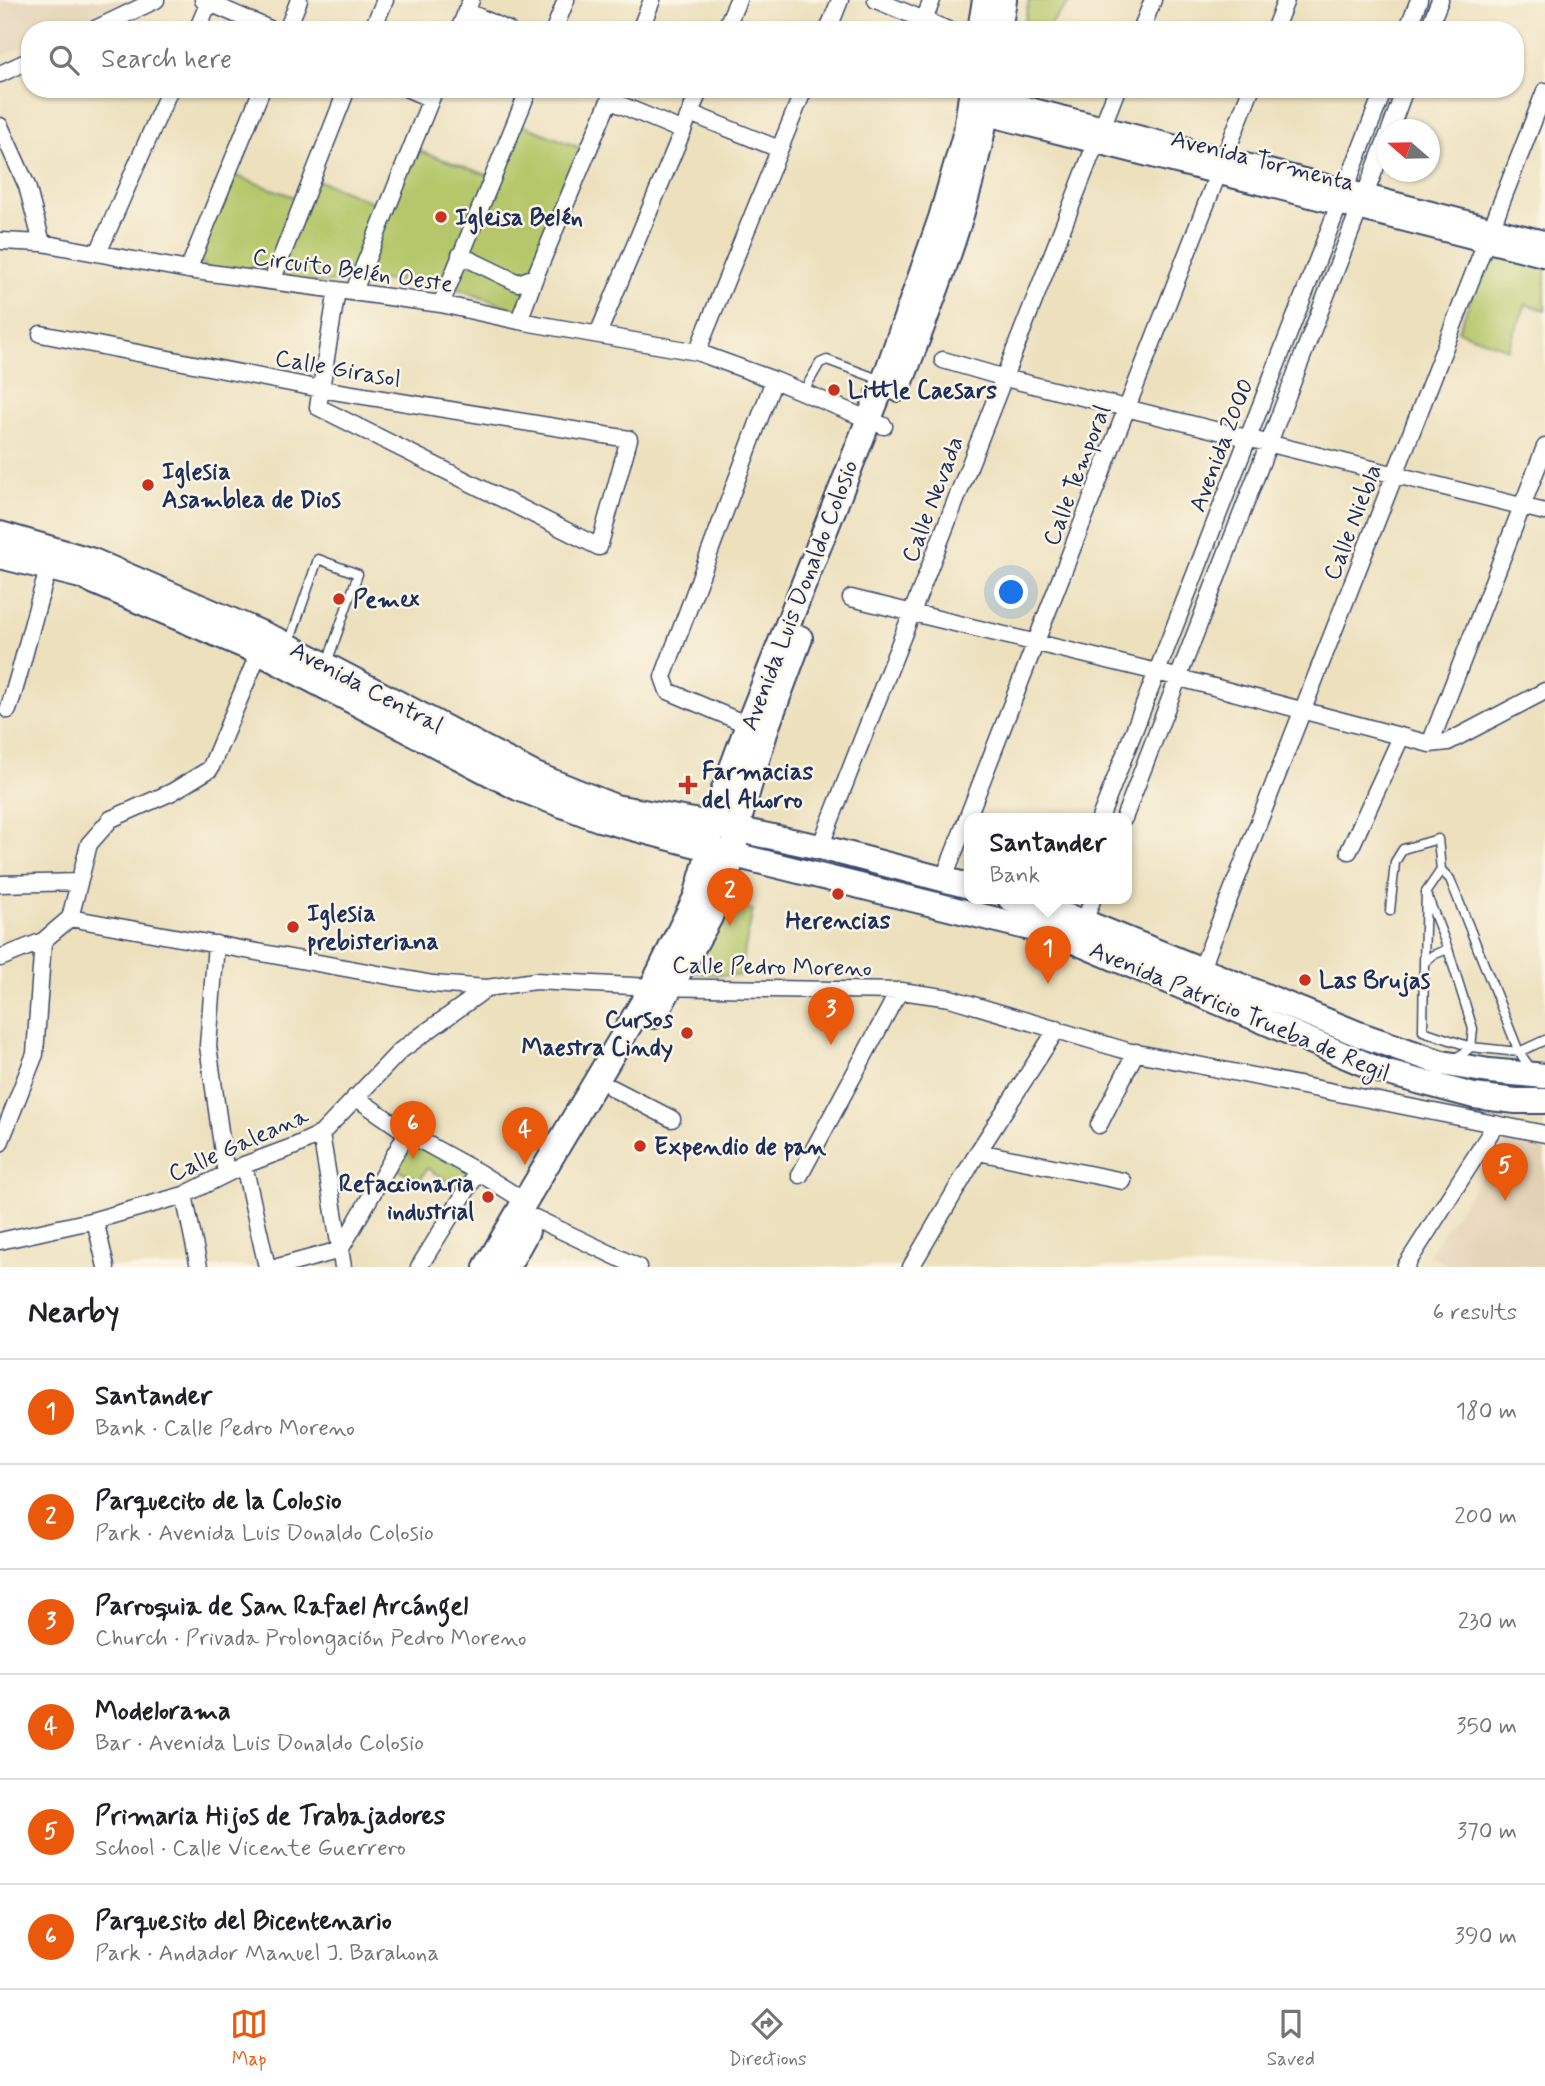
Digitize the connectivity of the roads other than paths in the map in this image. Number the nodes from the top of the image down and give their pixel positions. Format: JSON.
{"nodes":[{"id":1,"x":156,"y":0,"type":"edge"},
{"id":2,"x":299,"y":0,"type":"edge"},
{"id":3,"x":385,"y":0,"type":"edge"},
{"id":4,"x":566,"y":0,"type":"edge"},
{"id":5,"x":652,"y":0,"type":"edge"},
{"id":6,"x":738,"y":0,"type":"edge"},
{"id":7,"x":840,"y":0,"type":"edge"},
{"id":8,"x":876,"y":0,"type":"edge"},
{"id":9,"x":933,"y":0,"type":"edge"},
{"id":10,"x":985,"y":0,"type":"edge"},
{"id":11,"x":1004,"y":0,"type":"edge"},
{"id":12,"x":1153,"y":0,"type":"edge"},
{"id":13,"x":1286,"y":0,"type":"edge"},
{"id":14,"x":1419,"y":0,"type":"edge"},
{"id":15,"x":1440,"y":0,"type":"edge"},
{"id":16,"x":206,"y":1,"type":"edge"},
{"id":17,"x":468,"y":5,"type":"edge"},
{"id":18,"x":924,"y":20,"type":"joint"},
{"id":19,"x":112,"y":21,"type":"edge"},
{"id":20,"x":200,"y":21,"type":"edge"},
{"id":21,"x":252,"y":21,"type":"edge"},
{"id":22,"x":291,"y":21,"type":"edge"},
{"id":23,"x":376,"y":21,"type":"edge"},
{"id":24,"x":494,"y":21,"type":"edge"},
{"id":25,"x":558,"y":21,"type":"edge"},
{"id":26,"x":644,"y":21,"type":"edge"},
{"id":27,"x":730,"y":21,"type":"edge"},
{"id":28,"x":832,"y":21,"type":"edge"},
{"id":29,"x":982,"y":21,"type":"edge"},
{"id":30,"x":1000,"y":21,"type":"edge"},
{"id":31,"x":1145,"y":21,"type":"edge"},
{"id":32,"x":1278,"y":21,"type":"edge"},
{"id":33,"x":1411,"y":21,"type":"edge"},
{"id":34,"x":1432,"y":21,"type":"edge"},
{"id":35,"x":21,"y":64,"type":"edge"},
{"id":36,"x":0,"y":74,"type":"edge"},
{"id":37,"x":1545,"y":92,"type":"edge"},
{"id":38,"x":166,"y":98,"type":"edge"},
{"id":39,"x":258,"y":98,"type":"edge"},
{"id":40,"x":343,"y":98,"type":"edge"},
{"id":41,"x":431,"y":98,"type":"edge"},
{"id":42,"x":525,"y":98,"type":"edge"},
{"id":43,"x":611,"y":98,"type":"edge"},
{"id":44,"x":618,"y":98,"type":"edge"},
{"id":45,"x":697,"y":98,"type":"edge"},
{"id":46,"x":800,"y":98,"type":"edge"},
{"id":47,"x":1113,"y":98,"type":"edge"},
{"id":48,"x":1248,"y":98,"type":"edge"},
{"id":49,"x":1380,"y":98,"type":"edge"},
{"id":50,"x":1402,"y":98,"type":"edge"},
{"id":51,"x":981,"y":100,"type":"edge"},
{"id":52,"x":690,"y":113,"type":"junction"},
{"id":53,"x":1394,"y":119,"type":"edge"},
{"id":54,"x":0,"y":126,"type":"edge"},
{"id":55,"x":683,"y":131,"type":"junction"},
{"id":56,"x":1099,"y":135,"type":"junction"},
{"id":57,"x":779,"y":149,"type":"junction"},
{"id":58,"x":1377,"y":163,"type":"edge"},
{"id":59,"x":1222,"y":166,"type":"junction"},
{"id":60,"x":1342,"y":197,"type":"junction"},
{"id":61,"x":1362,"y":202,"type":"junction"},
{"id":62,"x":1489,"y":234,"type":"junction"},
{"id":63,"x":0,"y":241,"type":"edge"},
{"id":64,"x":1545,"y":241,"type":"edge"},
{"id":65,"x":42,"y":243,"type":"junction"},
{"id":66,"x":98,"y":253,"type":"junction"},
{"id":67,"x":460,"y":255,"type":"junction"},
{"id":68,"x":1545,"y":257,"type":"edge"},
{"id":69,"x":188,"y":270,"type":"junction"},
{"id":70,"x":535,"y":277,"type":"junction"},
{"id":71,"x":272,"y":281,"type":"junction"},
{"id":72,"x":345,"y":291,"type":"junction"},
{"id":73,"x":440,"y":304,"type":"junction"},
{"id":74,"x":519,"y":321,"type":"junction"},
{"id":75,"x":41,"y":334,"type":"dead end"},
{"id":76,"x":598,"y":334,"type":"junction"},
{"id":77,"x":696,"y":352,"type":"junction"},
{"id":78,"x":943,"y":359,"type":"dead end"},
{"id":79,"x":1004,"y":378,"type":"junction"},
{"id":80,"x":774,"y":380,"type":"junction"},
{"id":81,"x":884,"y":381,"type":"junction"},
{"id":82,"x":321,"y":390,"type":"junction"},
{"id":83,"x":803,"y":392,"type":"junction"},
{"id":84,"x":1127,"y":408,"type":"junction"},
{"id":85,"x":876,"y":423,"type":"junction"},
{"id":86,"x":1248,"y":438,"type":"junction"},
{"id":87,"x":1269,"y":443,"type":"junction"},
{"id":88,"x":1545,"y":447,"type":"edge"},
{"id":89,"x":1395,"y":475,"type":"junction"},
{"id":90,"x":1522,"y":506,"type":"junction"},
{"id":91,"x":1545,"y":512,"type":"edge"},
{"id":92,"x":0,"y":534,"type":"edge"},
{"id":93,"x":0,"y":556,"type":"edge"},
{"id":94,"x":49,"y":568,"type":"junction"},
{"id":95,"x":851,"y":598,"type":"dead end"},
{"id":96,"x":912,"y":614,"type":"junction"},
{"id":97,"x":1035,"y":643,"type":"junction"},
{"id":98,"x":288,"y":646,"type":"junction"},
{"id":99,"x":259,"y":652,"type":"junction"},
{"id":100,"x":326,"y":666,"type":"junction"},
{"id":101,"x":1167,"y":675,"type":"junction"},
{"id":102,"x":1545,"y":691,"type":"edge"},
{"id":103,"x":8,"y":710,"type":"dead end"},
{"id":104,"x":1302,"y":711,"type":"junction"},
{"id":105,"x":748,"y":724,"type":"junction"},
{"id":106,"x":1401,"y":737,"type":"junction"},
{"id":107,"x":1430,"y":744,"type":"junction"},
{"id":108,"x":969,"y":813,"type":"edge"},
{"id":109,"x":1102,"y":813,"type":"edge"},
{"id":110,"x":1126,"y":813,"type":"edge"},
{"id":111,"x":964,"y":826,"type":"edge"},
{"id":112,"x":736,"y":830,"type":"junction"},
{"id":113,"x":711,"y":836,"type":"junction"},
{"id":114,"x":820,"y":847,"type":"junction"},
{"id":115,"x":1349,"y":851,"type":"dead end"},
{"id":116,"x":734,"y":855,"type":"junction"},
{"id":117,"x":1441,"y":870,"type":"junction"},
{"id":118,"x":944,"y":878,"type":"junction"},
{"id":119,"x":79,"y":882,"type":"junction"},
{"id":120,"x":0,"y":884,"type":"edge"},
{"id":121,"x":964,"y":884,"type":"edge"},
{"id":122,"x":1426,"y":892,"type":"junction"},
{"id":123,"x":1037,"y":904,"type":"edge"},
{"id":124,"x":1390,"y":911,"type":"dead end"},
{"id":125,"x":1072,"y":912,"type":"edge"},
{"id":126,"x":70,"y":918,"type":"junction"},
{"id":127,"x":43,"y":941,"type":"junction"},
{"id":128,"x":216,"y":944,"type":"junction"},
{"id":129,"x":1448,"y":949,"type":"junction"},
{"id":130,"x":0,"y":958,"type":"edge"},
{"id":131,"x":1424,"y":963,"type":"junction"},
{"id":132,"x":1201,"y":970,"type":"junction"},
{"id":133,"x":662,"y":987,"type":"junction"},
{"id":134,"x":487,"y":988,"type":"junction"},
{"id":135,"x":901,"y":991,"type":"junction"},
{"id":136,"x":1057,"y":1029,"type":"junction"},
{"id":137,"x":1545,"y":1040,"type":"edge"},
{"id":138,"x":1471,"y":1047,"type":"junction"},
{"id":139,"x":1545,"y":1047,"type":"edge"},
{"id":140,"x":1523,"y":1050,"type":"junction"},
{"id":141,"x":1136,"y":1052,"type":"junction"},
{"id":142,"x":1442,"y":1063,"type":"junction"},
{"id":143,"x":1384,"y":1072,"type":"junction"},
{"id":144,"x":1540,"y":1076,"type":"edge"},
{"id":145,"x":612,"y":1088,"type":"junction"},
{"id":146,"x":355,"y":1097,"type":"junction"},
{"id":147,"x":1374,"y":1100,"type":"junction"},
{"id":148,"x":1545,"y":1101,"type":"edge"},
{"id":149,"x":672,"y":1119,"type":"dead end"},
{"id":150,"x":1496,"y":1124,"type":"junction"},
{"id":151,"x":1099,"y":1125,"type":"dead end"},
{"id":152,"x":407,"y":1133,"type":"junction"},
{"id":153,"x":321,"y":1134,"type":"junction"},
{"id":154,"x":1545,"y":1135,"type":"edge"},
{"id":155,"x":0,"y":1143,"type":"edge"},
{"id":156,"x":978,"y":1152,"type":"junction"},
{"id":157,"x":244,"y":1165,"type":"junction"},
{"id":158,"x":478,"y":1172,"type":"junction"},
{"id":159,"x":226,"y":1174,"type":"junction"},
{"id":160,"x":800,"y":1175,"type":"dead end"},
{"id":161,"x":1123,"y":1181,"type":"dead end"},
{"id":162,"x":184,"y":1195,"type":"junction"},
{"id":163,"x":530,"y":1210,"type":"junction"},
{"id":164,"x":95,"y":1220,"type":"junction"},
{"id":165,"x":0,"y":1241,"type":"edge"},
{"id":166,"x":340,"y":1250,"type":"junction"},
{"id":167,"x":106,"y":1267,"type":"edge"},
{"id":168,"x":198,"y":1267,"type":"edge"},
{"id":169,"x":267,"y":1267,"type":"edge"},
{"id":170,"x":278,"y":1267,"type":"edge"},
{"id":171,"x":343,"y":1267,"type":"edge"},
{"id":172,"x":419,"y":1267,"type":"edge"},
{"id":173,"x":486,"y":1267,"type":"edge"},
{"id":174,"x":506,"y":1267,"type":"edge"},
{"id":175,"x":638,"y":1267,"type":"edge"},
{"id":176,"x":912,"y":1267,"type":"edge"},
{"id":177,"x":1405,"y":1267,"type":"edge"}],
"edges":[{"from":1,"to":19,"type":"street"},
{"from":2,"to":22,"type":"street"},
{"from":3,"to":23,"type":"street"},
{"from":4,"to":25,"type":"street"},
{"from":5,"to":26,"type":"street"},
{"from":6,"to":27,"type":"street"},
{"from":7,"to":28,"type":"street"},
{"from":8,"to":18,"type":"street"},
{"from":9,"to":18,"type":"street"},
{"from":10,"to":29,"type":"main road"},
{"from":11,"to":30,"type":"main road"},
{"from":12,"to":31,"type":"street"},
{"from":13,"to":32,"type":"street"},
{"from":14,"to":33,"type":"street"},
{"from":15,"to":34,"type":"street"},
{"from":16,"to":20,"type":"street"},
{"from":16,"to":21,"type":"street"},
{"from":17,"to":24,"type":"street"},
{"from":35,"to":36,"type":"street"},
{"from":37,"to":62,"type":"street","name":"Calle Niebla"},
{"from":38,"to":66,"type":"street"},
{"from":39,"to":69,"type":"street"},
{"from":40,"to":71,"type":"street"},
{"from":41,"to":72,"type":"street"},
{"from":42,"to":67,"type":"street"},
{"from":43,"to":70,"type":"street"},
{"from":44,"to":55,"type":"street"},
{"from":45,"to":52,"type":"street"},
{"from":46,"to":57,"type":"street"},
{"from":47,"to":56,"type":"street","name":"Calle Nevada"},
{"from":48,"to":59,"type":"street","name":"Calle Temporal"},
{"from":49,"to":60,"type":"street","name":"Avenida 2000"},
{"from":50,"to":53,"type":"street"},
{"from":51,"to":56,"type":"street","name":"Avenida Tormenta"},
{"from":51,"to":81,"type":"main road","name":"Avenida Luis Donaldo Colosio"},
{"from":51,"to":85,"type":"main road"},
{"from":52,"to":55,"type":"street"},
{"from":52,"to":57,"type":"street"},
{"from":54,"to":65,"type":"street"},
{"from":55,"to":76,"type":"street"},
{"from":56,"to":59,"type":"street","name":"Avenida Tormenta"},
{"from":56,"to":79,"type":"street","name":"Calle Nevada"},
{"from":57,"to":77,"type":"street"},
{"from":58,"to":61,"type":"street","name":"Avenida 2000"},
{"from":59,"to":60,"type":"street","name":"Avenida Tormenta"},
{"from":59,"to":84,"type":"street","name":"Calle Temporal"},
{"from":60,"to":61,"type":"street","name":"Avenida Tormenta"},
{"from":60,"to":86,"type":"street","name":"Avenida 2000"},
{"from":61,"to":62,"type":"street","name":"Avenida Tormenta"},
{"from":61,"to":87,"type":"street","name":"Avenida 2000"},
{"from":62,"to":64,"type":"street","name":"Avenida Tormenta"},
{"from":62,"to":68,"type":"street","name":"Avenida Tormenta"},
{"from":62,"to":89,"type":"street","name":"Calle Niebla"},
{"from":63,"to":65,"type":"street","name":"Circuito Belén Oeste"},
{"from":65,"to":66,"type":"street","name":"Circuito Belén Oeste"},
{"from":66,"to":69,"type":"street","name":"Circuito Belén Oeste"},
{"from":67,"to":70,"type":"street"},
{"from":67,"to":73,"type":"street"},
{"from":69,"to":71,"type":"street","name":"Circuito Belén Oeste"},
{"from":70,"to":74,"type":"street"},
{"from":71,"to":72,"type":"street","name":"Circuito Belén Oeste"},
{"from":72,"to":73,"type":"street","name":"Circuito Belén Oeste"},
{"from":72,"to":82,"type":"street"},
{"from":73,"to":74,"type":"street","name":"Circuito Belén Oeste"},
{"from":74,"to":76,"type":"street","name":"Circuito Belén Oeste"},
{"from":75,"to":82,"type":"street","name":"Calle Girasol"},
{"from":76,"to":77,"type":"street","name":"Circuito Belén Oeste"},
{"from":77,"to":80,"type":"street","name":"Circuito Belén Oeste"},
{"from":78,"to":79,"type":"street"},
{"from":79,"to":84,"type":"street"},
{"from":79,"to":96,"type":"street","name":"Calle Nevada"},
{"from":80,"to":83,"type":"street","name":"Circuito Belén Oeste"},
{"from":80,"to":105,"type":"street"},
{"from":81,"to":83,"type":"lane"},
{"from":81,"to":85,"type":"main road","name":"Avenida Luis Donaldo Colosio"},
{"from":82,"to":82,"type":"street","name":"Calle Girasol"},
{"from":83,"to":85,"type":"street","name":"Circuito Belén Oeste"},
{"from":84,"to":86,"type":"street"},
{"from":84,"to":97,"type":"street","name":"Calle Temporal"},
{"from":85,"to":105,"type":"main road","name":"Avenida Luis Donaldo Colosio"},
{"from":85,"to":112,"type":"main road"},
{"from":86,"to":87,"type":"street"},
{"from":86,"to":101,"type":"street","name":"Avenida 2000"},
{"from":87,"to":89,"type":"street"},
{"from":87,"to":101,"type":"street","name":"Avenida 2000"},
{"from":88,"to":90,"type":"street"},
{"from":89,"to":90,"type":"street"},
{"from":89,"to":104,"type":"street","name":"Calle Niebla"},
{"from":90,"to":91,"type":"street"},
{"from":90,"to":107,"type":"street"},
{"from":92,"to":98,"type":"main road","name":"Avenida Central"},
{"from":93,"to":94,"type":"main road","name":"Avenida Central"},
{"from":94,"to":99,"type":"main road","name":"Avenida Central"},
{"from":94,"to":103,"type":"street"},
{"from":95,"to":96,"type":"street"},
{"from":96,"to":97,"type":"street"},
{"from":96,"to":114,"type":"street","name":"Calle Nevada"},
{"from":97,"to":101,"type":"street"},
{"from":97,"to":108,"type":"street","name":"Calle Temporal"},
{"from":98,"to":100,"type":"main road","name":"Avenida Central"},
{"from":98,"to":100,"type":"lane"},
{"from":99,"to":113,"type":"main road","name":"Avenida Central"},
{"from":99,"to":119,"type":"street"},
{"from":100,"to":113,"type":"main road","name":"Avenida Central"},
{"from":101,"to":104,"type":"street"},
{"from":101,"to":109,"type":"street","name":"Avenida 2000"},
{"from":101,"to":110,"type":"street","name":"Avenida 2000"},
{"from":102,"to":107,"type":"street"},
{"from":104,"to":106,"type":"street"},
{"from":104,"to":132,"type":"street","name":"Calle Niebla"},
{"from":105,"to":113,"type":"main road","name":"Avenida Luis Donaldo Colosio"},
{"from":106,"to":107,"type":"street"},
{"from":106,"to":115,"type":"street"},
{"from":111,"to":118,"type":"street","name":"Calle Temporal"},
{"from":112,"to":113,"type":"main road","name":"Avenida Central"},
{"from":112,"to":114,"type":"main road"},
{"from":112,"to":116,"type":"main road"},
{"from":113,"to":116,"type":"main road","name":"Avenida Central"},
{"from":113,"to":133,"type":"main road","name":"Avenida Luis Donaldo Colosio"},
{"from":114,"to":118,"type":"main road"},
{"from":116,"to":133,"type":"main road"},
{"from":116,"to":143,"type":"main road","name":"Avenida Patricio Trueba de Regil"},
{"from":117,"to":122,"type":"lane"},
{"from":117,"to":124,"type":"lane"},
{"from":117,"to":140,"type":"lane"},
{"from":118,"to":121,"type":"main road"},
{"from":119,"to":120,"type":"street"},
{"from":119,"to":126,"type":"street"},
{"from":122,"to":129,"type":"lane"},
{"from":122,"to":131,"type":"lane"},
{"from":123,"to":125,"type":"main road","name":"Avenida Patricio Trueba de Regil"},
{"from":125,"to":132,"type":"main road","name":"Avenida Patricio Trueba de Regil"},
{"from":126,"to":127,"type":"street"},
{"from":126,"to":128,"type":"street","name":"Calle Pedro Moreno"},
{"from":127,"to":130,"type":"street"},
{"from":127,"to":155,"type":"street"},
{"from":128,"to":134,"type":"street","name":"Calle Pedro Moreno"},
{"from":128,"to":159,"type":"street"},
{"from":129,"to":131,"type":"lane"},
{"from":129,"to":138,"type":"lane"},
{"from":131,"to":138,"type":"lane"},
{"from":132,"to":142,"type":"main road","name":"Avenida Patricio Trueba de Regil"},
{"from":133,"to":134,"type":"street","name":"Calle Pedro Moreno"},
{"from":133,"to":135,"type":"street","name":"Calle Pedro Moreno"},
{"from":133,"to":145,"type":"main road"},
{"from":133,"to":163,"type":"main road","name":"Avenida Luis Donaldo Colosio"},
{"from":134,"to":146,"type":"street","name":"Calle Galeana"},
{"from":135,"to":136,"type":"street","name":"Calle Pedro Moreno"},
{"from":135,"to":160,"type":"street"},
{"from":136,"to":141,"type":"street","name":"Calle Pedro Moreno"},
{"from":136,"to":156,"type":"street"},
{"from":137,"to":140,"type":"lane"},
{"from":138,"to":140,"type":"lane"},
{"from":138,"to":142,"type":"lane"},
{"from":139,"to":140,"type":"lane"},
{"from":140,"to":144,"type":"lane"},
{"from":141,"to":147,"type":"street","name":"Calle Pedro Moreno"},
{"from":141,"to":151,"type":"street"},
{"from":142,"to":144,"type":"main road","name":"Avenida Patricio Trueba de Regil"},
{"from":143,"to":147,"type":"street"},
{"from":143,"to":148,"type":"main road","name":"Avenida Patricio Trueba de Regil"},
{"from":145,"to":149,"type":"street"},
{"from":145,"to":163,"type":"main road"},
{"from":146,"to":152,"type":"street"},
{"from":146,"to":153,"type":"street","name":"Calle Galeana"},
{"from":147,"to":150,"type":"street","name":"Calle Pedro Moreno"},
{"from":150,"to":154,"type":"street","name":"Calle Pedro Moreno"},
{"from":150,"to":177,"type":"street"},
{"from":152,"to":158,"type":"street"},
{"from":152,"to":166,"type":"street"},
{"from":153,"to":157,"type":"street","name":"Calle Galeana"},
{"from":153,"to":166,"type":"street"},
{"from":156,"to":161,"type":"street"},
{"from":156,"to":176,"type":"street"},
{"from":157,"to":159,"type":"street","name":"Calle Galeana"},
{"from":157,"to":169,"type":"street"},
{"from":158,"to":163,"type":"street"},
{"from":158,"to":172,"type":"street"},
{"from":159,"to":162,"type":"street","name":"Calle Galeana"},
{"from":162,"to":164,"type":"street","name":"Calle Galeana"},
{"from":162,"to":168,"type":"street"},
{"from":163,"to":173,"type":"main road","name":"Avenida Luis Donaldo Colosio"},
{"from":163,"to":174,"type":"main road"},
{"from":163,"to":175,"type":"street"},
{"from":164,"to":165,"type":"street","name":"Calle Galeana"},
{"from":164,"to":167,"type":"street"},
{"from":166,"to":170,"type":"street"},
{"from":166,"to":171,"type":"street"}]}
